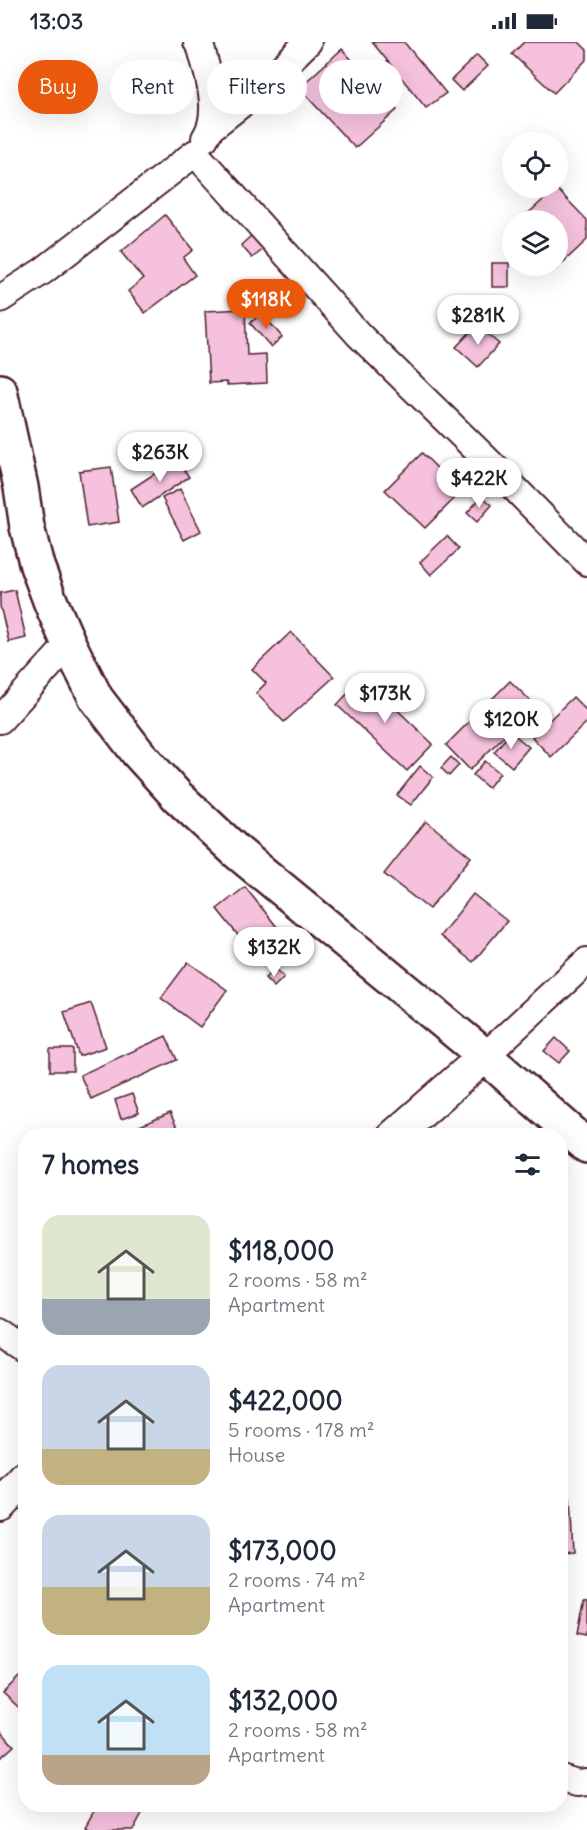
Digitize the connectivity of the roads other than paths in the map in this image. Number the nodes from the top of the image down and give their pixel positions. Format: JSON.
{"nodes":[{"id":1,"x":197,"y":42,"type":"edge"},
{"id":2,"x":308,"y":42,"type":"edge"},
{"id":3,"x":212,"y":128,"type":"junction"},
{"id":4,"x":195,"y":153,"type":"junction"},
{"id":5,"x":0,"y":299,"type":"edge"},
{"id":6,"x":0,"y":391,"type":"edge"},
{"id":7,"x":587,"y":562,"type":"edge"},
{"id":8,"x":69,"y":644,"type":"junction"},
{"id":9,"x":0,"y":720,"type":"edge"},
{"id":10,"x":587,"y":961,"type":"edge"},
{"id":11,"x":485,"y":1056,"type":"junction"},
{"id":12,"x":403,"y":1128,"type":"edge"},
{"id":13,"x":567,"y":1128,"type":"edge"},
{"id":14,"x":568,"y":1129,"type":"edge"},
{"id":15,"x":587,"y":1146,"type":"edge"},
{"id":16,"x":0,"y":1332,"type":"edge"},
{"id":17,"x":18,"y":1344,"type":"edge"},
{"id":18,"x":18,"y":1486,"type":"edge"},
{"id":19,"x":0,"y":1505,"type":"edge"},
{"id":20,"x":568,"y":1780,"type":"edge"},
{"id":21,"x":587,"y":1782,"type":"edge"}],
"edges":[{"from":1,"to":3,"type":"street"},
{"from":2,"to":3,"type":"street"},
{"from":3,"to":4,"type":"street"},
{"from":4,"to":5,"type":"street"},
{"from":4,"to":7,"type":"street"},
{"from":6,"to":8,"type":"main road"},
{"from":8,"to":9,"type":"street"},
{"from":8,"to":11,"type":"main road"},
{"from":10,"to":11,"type":"street"},
{"from":11,"to":12,"type":"street"},
{"from":11,"to":13,"type":"main road"},
{"from":14,"to":15,"type":"main road"},
{"from":16,"to":17,"type":"street"},
{"from":18,"to":19,"type":"street"},
{"from":20,"to":21,"type":"street"}]}
